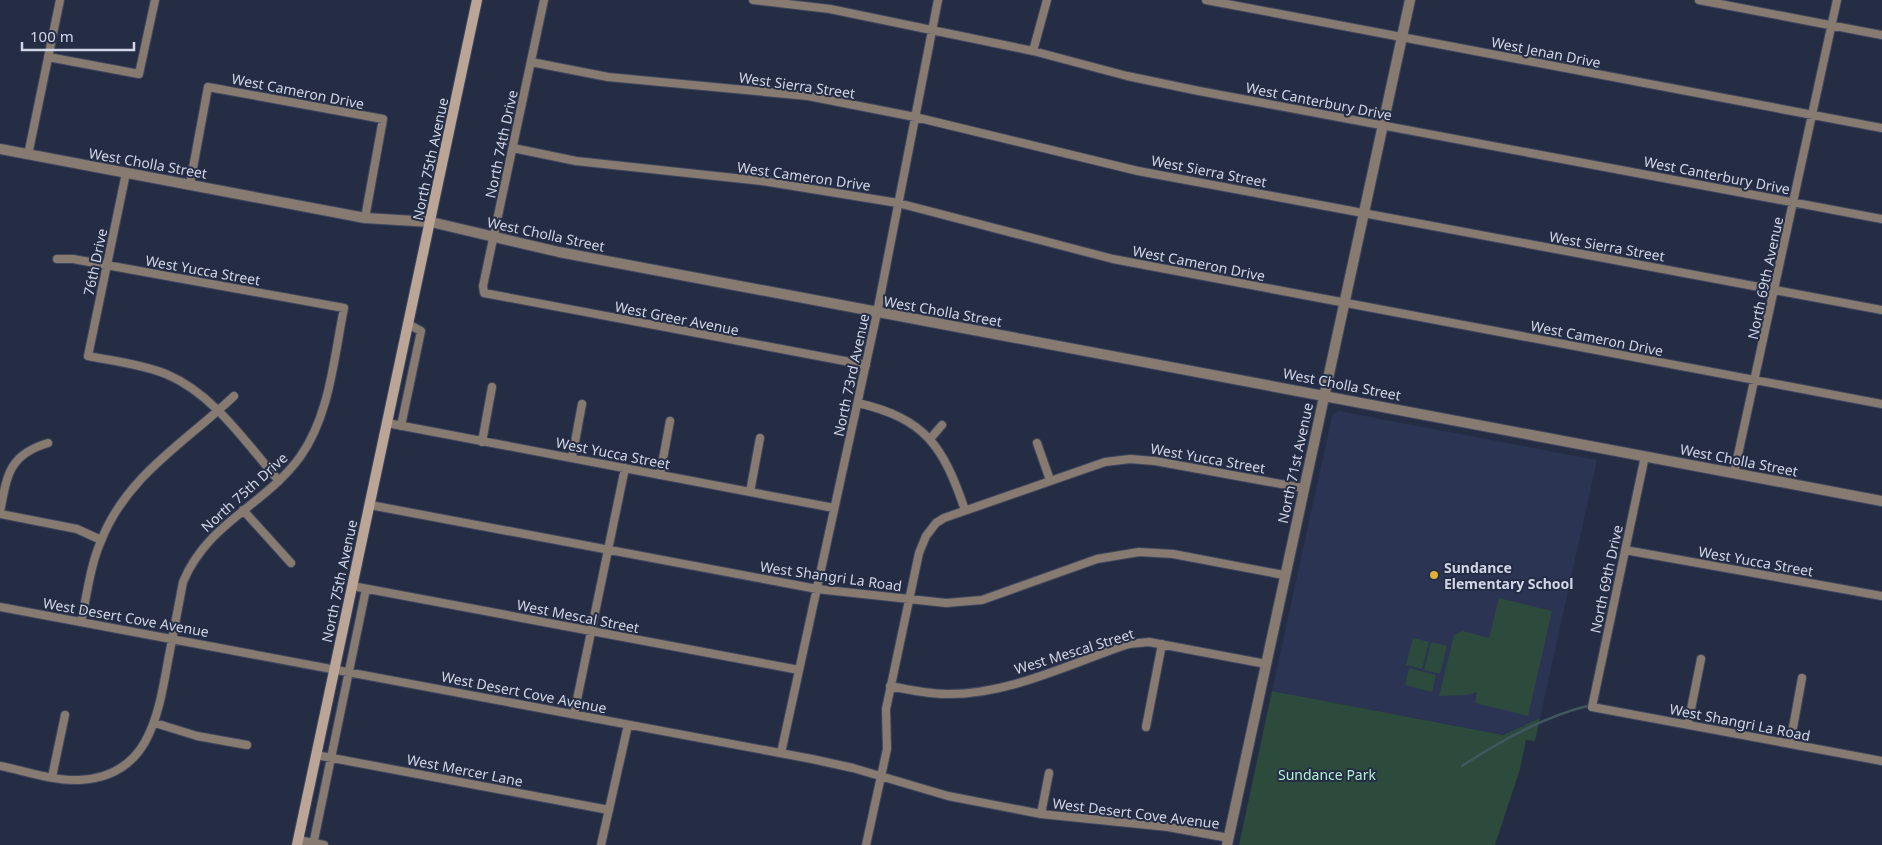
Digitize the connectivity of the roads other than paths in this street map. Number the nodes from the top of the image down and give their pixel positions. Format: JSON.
{"nodes":[{"id":1,"x":60,"y":0,"type":"edge"},
{"id":2,"x":155,"y":0,"type":"edge"},
{"id":3,"x":477,"y":0,"type":"edge"},
{"id":4,"x":544,"y":0,"type":"edge"},
{"id":5,"x":753,"y":0,"type":"edge"},
{"id":6,"x":938,"y":0,"type":"edge"},
{"id":7,"x":1047,"y":0,"type":"edge"},
{"id":8,"x":1206,"y":0,"type":"edge"},
{"id":9,"x":1410,"y":0,"type":"edge"},
{"id":10,"x":1698,"y":0,"type":"edge"},
{"id":11,"x":1838,"y":0,"type":"edge"},
{"id":12,"x":1832,"y":25,"type":"junction"},
{"id":13,"x":932,"y":31,"type":"junction"},
{"id":14,"x":1882,"y":35,"type":"edge"},
{"id":15,"x":1402,"y":38,"type":"junction"},
{"id":16,"x":1033,"y":51,"type":"junction"},
{"id":17,"x":48,"y":57,"type":"junction"},
{"id":18,"x":531,"y":62,"type":"junction"},
{"id":19,"x":1813,"y":115,"type":"junction"},
{"id":20,"x":915,"y":117,"type":"junction"},
{"id":21,"x":1382,"y":126,"type":"junction"},
{"id":22,"x":1882,"y":128,"type":"edge"},
{"id":23,"x":513,"y":148,"type":"junction"},
{"id":24,"x":0,"y":150,"type":"edge"},
{"id":25,"x":28,"y":155,"type":"junction"},
{"id":26,"x":126,"y":173,"type":"junction"},
{"id":27,"x":190,"y":184,"type":"junction"},
{"id":28,"x":1794,"y":202,"type":"junction"},
{"id":29,"x":898,"y":203,"type":"junction"},
{"id":30,"x":1364,"y":214,"type":"junction"},
{"id":31,"x":364,"y":218,"type":"junction"},
{"id":32,"x":1882,"y":219,"type":"edge"},
{"id":33,"x":431,"y":222,"type":"junction"},
{"id":34,"x":494,"y":237,"type":"junction"},
{"id":35,"x":57,"y":260,"type":"dead end"},
{"id":36,"x":107,"y":265,"type":"junction"},
{"id":37,"x":1776,"y":290,"type":"junction"},
{"id":38,"x":484,"y":293,"type":"joint"},
{"id":39,"x":1344,"y":304,"type":"junction"},
{"id":40,"x":344,"y":308,"type":"joint"},
{"id":41,"x":1882,"y":310,"type":"edge"},
{"id":42,"x":877,"y":313,"type":"junction"},
{"id":43,"x":408,"y":324,"type":"junction"},
{"id":44,"x":866,"y":365,"type":"junction"},
{"id":45,"x":1755,"y":380,"type":"junction"},
{"id":46,"x":492,"y":387,"type":"dead end"},
{"id":47,"x":1324,"y":395,"type":"junction"},
{"id":48,"x":234,"y":396,"type":"dead end"},
{"id":49,"x":858,"y":403,"type":"junction"},
{"id":50,"x":582,"y":404,"type":"dead end"},
{"id":51,"x":1882,"y":404,"type":"edge"},
{"id":52,"x":218,"y":411,"type":"junction"},
{"id":53,"x":670,"y":421,"type":"dead end"},
{"id":54,"x":387,"y":423,"type":"junction"},
{"id":55,"x":942,"y":425,"type":"dead end"},
{"id":56,"x":401,"y":426,"type":"junction"},
{"id":57,"x":760,"y":438,"type":"dead end"},
{"id":58,"x":930,"y":439,"type":"junction"},
{"id":59,"x":482,"y":442,"type":"junction"},
{"id":60,"x":1038,"y":443,"type":"dead end"},
{"id":61,"x":48,"y":444,"type":"dead end"},
{"id":62,"x":1645,"y":456,"type":"junction"},
{"id":63,"x":572,"y":458,"type":"junction"},
{"id":64,"x":625,"y":468,"type":"junction"},
{"id":65,"x":1734,"y":473,"type":"junction"},
{"id":66,"x":660,"y":475,"type":"junction"},
{"id":67,"x":1050,"y":480,"type":"junction"},
{"id":68,"x":279,"y":481,"type":"junction"},
{"id":69,"x":1303,"y":488,"type":"junction"},
{"id":70,"x":750,"y":492,"type":"junction"},
{"id":71,"x":1882,"y":501,"type":"edge"},
{"id":72,"x":370,"y":506,"type":"junction"},
{"id":73,"x":834,"y":508,"type":"junction"},
{"id":74,"x":243,"y":510,"type":"junction"},
{"id":75,"x":964,"y":510,"type":"junction"},
{"id":76,"x":0,"y":513,"type":"edge"},
{"id":77,"x":101,"y":540,"type":"junction"},
{"id":78,"x":608,"y":550,"type":"junction"},
{"id":79,"x":1625,"y":550,"type":"junction"},
{"id":80,"x":291,"y":563,"type":"dead end"},
{"id":81,"x":1284,"y":575,"type":"junction"},
{"id":82,"x":352,"y":586,"type":"junction"},
{"id":83,"x":366,"y":589,"type":"junction"},
{"id":84,"x":817,"y":589,"type":"junction"},
{"id":85,"x":1882,"y":596,"type":"edge"},
{"id":86,"x":909,"y":600,"type":"junction"},
{"id":87,"x":0,"y":607,"type":"edge"},
{"id":88,"x":82,"y":622,"type":"junction"},
{"id":89,"x":591,"y":631,"type":"junction"},
{"id":90,"x":172,"y":639,"type":"junction"},
{"id":91,"x":1162,"y":644,"type":"junction"},
{"id":92,"x":1701,"y":659,"type":"dead end"},
{"id":93,"x":1266,"y":664,"type":"junction"},
{"id":94,"x":335,"y":669,"type":"junction"},
{"id":95,"x":799,"y":670,"type":"junction"},
{"id":96,"x":350,"y":672,"type":"junction"},
{"id":97,"x":1802,"y":678,"type":"dead end"},
{"id":98,"x":890,"y":686,"type":"junction"},
{"id":99,"x":1592,"y":707,"type":"joint"},
{"id":100,"x":574,"y":714,"type":"junction"},
{"id":101,"x":65,"y":716,"type":"dead end"},
{"id":102,"x":156,"y":723,"type":"junction"},
{"id":103,"x":1688,"y":724,"type":"junction"},
{"id":104,"x":628,"y":725,"type":"junction"},
{"id":105,"x":1146,"y":727,"type":"dead end"},
{"id":106,"x":1790,"y":744,"type":"junction"},
{"id":107,"x":247,"y":745,"type":"dead end"},
{"id":108,"x":782,"y":754,"type":"junction"},
{"id":109,"x":316,"y":755,"type":"junction"},
{"id":110,"x":332,"y":758,"type":"junction"},
{"id":111,"x":1882,"y":760,"type":"edge"},
{"id":112,"x":0,"y":766,"type":"edge"},
{"id":113,"x":1049,"y":773,"type":"dead end"},
{"id":114,"x":881,"y":776,"type":"junction"},
{"id":115,"x":52,"y":777,"type":"junction"},
{"id":116,"x":609,"y":810,"type":"junction"},
{"id":117,"x":1041,"y":814,"type":"junction"},
{"id":118,"x":1228,"y":841,"type":"edge"},
{"id":119,"x":298,"y":842,"type":"edge"},
{"id":120,"x":313,"y":844,"type":"edge"},
{"id":121,"x":324,"y":845,"type":"edge"},
{"id":122,"x":601,"y":845,"type":"edge"},
{"id":123,"x":866,"y":845,"type":"edge"}],
"edges":[{"from":1,"to":17,"type":"street"},
{"from":2,"to":17,"type":"street"},
{"from":3,"to":33,"type":"main road","name":"North 75th Avenue"},
{"from":4,"to":18,"type":"street","name":"North 74th Drive"},
{"from":5,"to":13,"type":"street","name":"West Canterbury Drive"},
{"from":6,"to":13,"type":"street","name":"North 73rd Avenue"},
{"from":7,"to":16,"type":"street"},
{"from":8,"to":15,"type":"street","name":"West Jenan Drive"},
{"from":9,"to":15,"type":"street","name":"North 71st Avenue"},
{"from":10,"to":12,"type":"street"},
{"from":11,"to":12,"type":"street","name":"North 69th Avenue"},
{"from":12,"to":14,"type":"street"},
{"from":12,"to":19,"type":"street","name":"North 69th Avenue"},
{"from":13,"to":16,"type":"street","name":"West Canterbury Drive"},
{"from":13,"to":20,"type":"street","name":"North 73rd Avenue"},
{"from":15,"to":19,"type":"street","name":"West Jenan Drive"},
{"from":15,"to":21,"type":"street","name":"North 71st Avenue"},
{"from":16,"to":21,"type":"street","name":"West Canterbury Drive"},
{"from":17,"to":25,"type":"street"},
{"from":18,"to":20,"type":"street","name":"West Sierra Street"},
{"from":18,"to":23,"type":"street","name":"North 74th Drive"},
{"from":19,"to":22,"type":"street","name":"West Jenan Drive"},
{"from":19,"to":28,"type":"street","name":"North 69th Avenue"},
{"from":20,"to":29,"type":"street","name":"North 73rd Avenue"},
{"from":20,"to":30,"type":"street","name":"West Sierra Street"},
{"from":21,"to":28,"type":"street","name":"West Canterbury Drive"},
{"from":21,"to":30,"type":"street","name":"North 71st Avenue"},
{"from":23,"to":29,"type":"street","name":"West Cameron Drive"},
{"from":23,"to":34,"type":"street","name":"North 74th Drive"},
{"from":24,"to":25,"type":"street","name":"West Cholla Street"},
{"from":25,"to":26,"type":"street","name":"West Cholla Street"},
{"from":26,"to":27,"type":"street","name":"West Cholla Street"},
{"from":26,"to":36,"type":"street","name":"76th Drive"},
{"from":27,"to":31,"type":"street","name":"West Cholla Street"},
{"from":27,"to":31,"type":"street","name":"West Cameron Drive"},
{"from":28,"to":32,"type":"street","name":"West Canterbury Drive"},
{"from":28,"to":37,"type":"street","name":"North 69th Avenue"},
{"from":29,"to":39,"type":"street","name":"West Cameron Drive"},
{"from":29,"to":42,"type":"street","name":"North 73rd Avenue"},
{"from":30,"to":37,"type":"street","name":"West Sierra Street"},
{"from":30,"to":39,"type":"street","name":"North 71st Avenue"},
{"from":31,"to":33,"type":"street","name":"West Cholla Street"},
{"from":33,"to":34,"type":"street","name":"West Cholla Street"},
{"from":33,"to":43,"type":"main road","name":"North 75th Avenue"},
{"from":34,"to":38,"type":"street","name":"North 74th Drive"},
{"from":34,"to":42,"type":"street","name":"West Cholla Street"},
{"from":35,"to":36,"type":"street","name":"West Yucca Street"},
{"from":36,"to":40,"type":"street","name":"West Yucca Street"},
{"from":36,"to":52,"type":"street","name":"76th Drive"},
{"from":37,"to":41,"type":"street","name":"West Sierra Street"},
{"from":37,"to":45,"type":"street","name":"North 69th Avenue"},
{"from":38,"to":44,"type":"street","name":"West Greer Avenue"},
{"from":39,"to":45,"type":"street","name":"West Cameron Drive"},
{"from":39,"to":47,"type":"street","name":"North 71st Avenue"},
{"from":40,"to":68,"type":"street","name":"North 75th Drive"},
{"from":42,"to":44,"type":"street","name":"North 73rd Avenue"},
{"from":42,"to":47,"type":"street","name":"West Cholla Street"},
{"from":43,"to":54,"type":"main road","name":"North 75th Avenue"},
{"from":43,"to":56,"type":"street"},
{"from":44,"to":49,"type":"street","name":"North 73rd Avenue"},
{"from":45,"to":51,"type":"street","name":"West Cameron Drive"},
{"from":45,"to":65,"type":"street","name":"North 69th Avenue"},
{"from":46,"to":59,"type":"street"},
{"from":47,"to":62,"type":"street","name":"West Cholla Street"},
{"from":47,"to":69,"type":"street","name":"North 71st Avenue"},
{"from":48,"to":52,"type":"street"},
{"from":49,"to":58,"type":"street"},
{"from":49,"to":73,"type":"street","name":"North 73rd Avenue"},
{"from":50,"to":63,"type":"street"},
{"from":52,"to":68,"type":"street"},
{"from":52,"to":77,"type":"street"},
{"from":53,"to":66,"type":"street"},
{"from":54,"to":56,"type":"street","name":"West Yucca Street"},
{"from":54,"to":72,"type":"main road","name":"North 75th Avenue"},
{"from":55,"to":58,"type":"street"},
{"from":56,"to":59,"type":"street","name":"West Yucca Street"},
{"from":57,"to":70,"type":"street"},
{"from":58,"to":75,"type":"street"},
{"from":59,"to":63,"type":"street","name":"West Yucca Street"},
{"from":60,"to":67,"type":"street"},
{"from":61,"to":76,"type":"street"},
{"from":62,"to":65,"type":"street","name":"West Cholla Street"},
{"from":62,"to":79,"type":"street","name":"North 69th Drive"},
{"from":63,"to":64,"type":"street","name":"West Yucca Street"},
{"from":64,"to":66,"type":"street","name":"West Yucca Street"},
{"from":64,"to":78,"type":"street"},
{"from":65,"to":71,"type":"street","name":"West Cholla Street"},
{"from":66,"to":70,"type":"street","name":"West Yucca Street"},
{"from":67,"to":69,"type":"street","name":"West Yucca Street"},
{"from":67,"to":75,"type":"street","name":"West Yucca Street"},
{"from":68,"to":74,"type":"street","name":"North 75th Drive"},
{"from":69,"to":81,"type":"street","name":"North 71st Avenue"},
{"from":70,"to":73,"type":"street","name":"West Yucca Street"},
{"from":72,"to":78,"type":"street","name":"West Shangri La Road"},
{"from":72,"to":82,"type":"main road","name":"North 75th Avenue"},
{"from":73,"to":84,"type":"street","name":"North 73rd Avenue"},
{"from":74,"to":80,"type":"street"},
{"from":74,"to":90,"type":"street","name":"North 75th Drive"},
{"from":75,"to":86,"type":"street","name":"West Yucca Street"},
{"from":76,"to":77,"type":"street"},
{"from":77,"to":88,"type":"street"},
{"from":78,"to":84,"type":"street","name":"West Shangri La Road"},
{"from":78,"to":89,"type":"street"},
{"from":79,"to":85,"type":"street","name":"West Yucca Street"},
{"from":79,"to":99,"type":"street","name":"North 69th Drive"},
{"from":81,"to":86,"type":"street","name":"West Shangri La Road"},
{"from":81,"to":93,"type":"street","name":"North 71st Avenue"},
{"from":82,"to":83,"type":"street","name":"West Mescal Street"},
{"from":82,"to":94,"type":"main road","name":"North 75th Avenue"},
{"from":83,"to":89,"type":"street","name":"West Mescal Street"},
{"from":83,"to":96,"type":"street","name":"North 75th Avenue"},
{"from":84,"to":86,"type":"street","name":"West Shangri La Road"},
{"from":84,"to":95,"type":"street","name":"North 73rd Avenue"},
{"from":86,"to":98,"type":"street","name":"West Yucca Street"},
{"from":87,"to":88,"type":"street","name":"West Desert Cove Avenue"},
{"from":88,"to":90,"type":"street","name":"West Desert Cove Avenue"},
{"from":89,"to":95,"type":"street","name":"West Mescal Street"},
{"from":89,"to":100,"type":"street"},
{"from":90,"to":94,"type":"street","name":"West Desert Cove Avenue"},
{"from":90,"to":102,"type":"street","name":"North 75th Drive"},
{"from":91,"to":93,"type":"street","name":"West Mescal Street"},
{"from":91,"to":98,"type":"street","name":"West Mescal Street"},
{"from":91,"to":105,"type":"street"},
{"from":92,"to":103,"type":"street"},
{"from":93,"to":118,"type":"street","name":"North 71st Avenue"},
{"from":94,"to":96,"type":"street","name":"West Desert Cove Avenue"},
{"from":94,"to":109,"type":"main road","name":"North 75th Avenue"},
{"from":95,"to":108,"type":"street","name":"North 73rd Avenue"},
{"from":96,"to":100,"type":"street","name":"West Desert Cove Avenue"},
{"from":96,"to":110,"type":"street","name":"North 75th Avenue"},
{"from":97,"to":106,"type":"street"},
{"from":98,"to":114,"type":"street","name":"West Yucca Street"},
{"from":99,"to":103,"type":"street","name":"West Shangri La Road"},
{"from":100,"to":104,"type":"street","name":"West Desert Cove Avenue"},
{"from":101,"to":115,"type":"street"},
{"from":102,"to":107,"type":"street"},
{"from":102,"to":115,"type":"street"},
{"from":103,"to":106,"type":"street","name":"West Shangri La Road"},
{"from":104,"to":108,"type":"street","name":"West Desert Cove Avenue"},
{"from":104,"to":116,"type":"street"},
{"from":106,"to":111,"type":"street","name":"West Shangri La Road"},
{"from":108,"to":114,"type":"street","name":"West Desert Cove Avenue"},
{"from":109,"to":110,"type":"street","name":"West Mercer Lane"},
{"from":109,"to":119,"type":"main road","name":"North 75th Avenue"},
{"from":110,"to":116,"type":"street","name":"West Mercer Lane"},
{"from":110,"to":120,"type":"street","name":"North 75th Avenue"},
{"from":112,"to":115,"type":"street"},
{"from":113,"to":117,"type":"street","name":"West Desert Cove Avenue"},
{"from":114,"to":117,"type":"street","name":"West Desert Cove Avenue"},
{"from":114,"to":123,"type":"street","name":"West Yucca Street"},
{"from":116,"to":122,"type":"street"},
{"from":117,"to":118,"type":"street","name":"West Desert Cove Avenue"},
{"from":119,"to":120,"type":"street"},
{"from":120,"to":121,"type":"street"}]}
